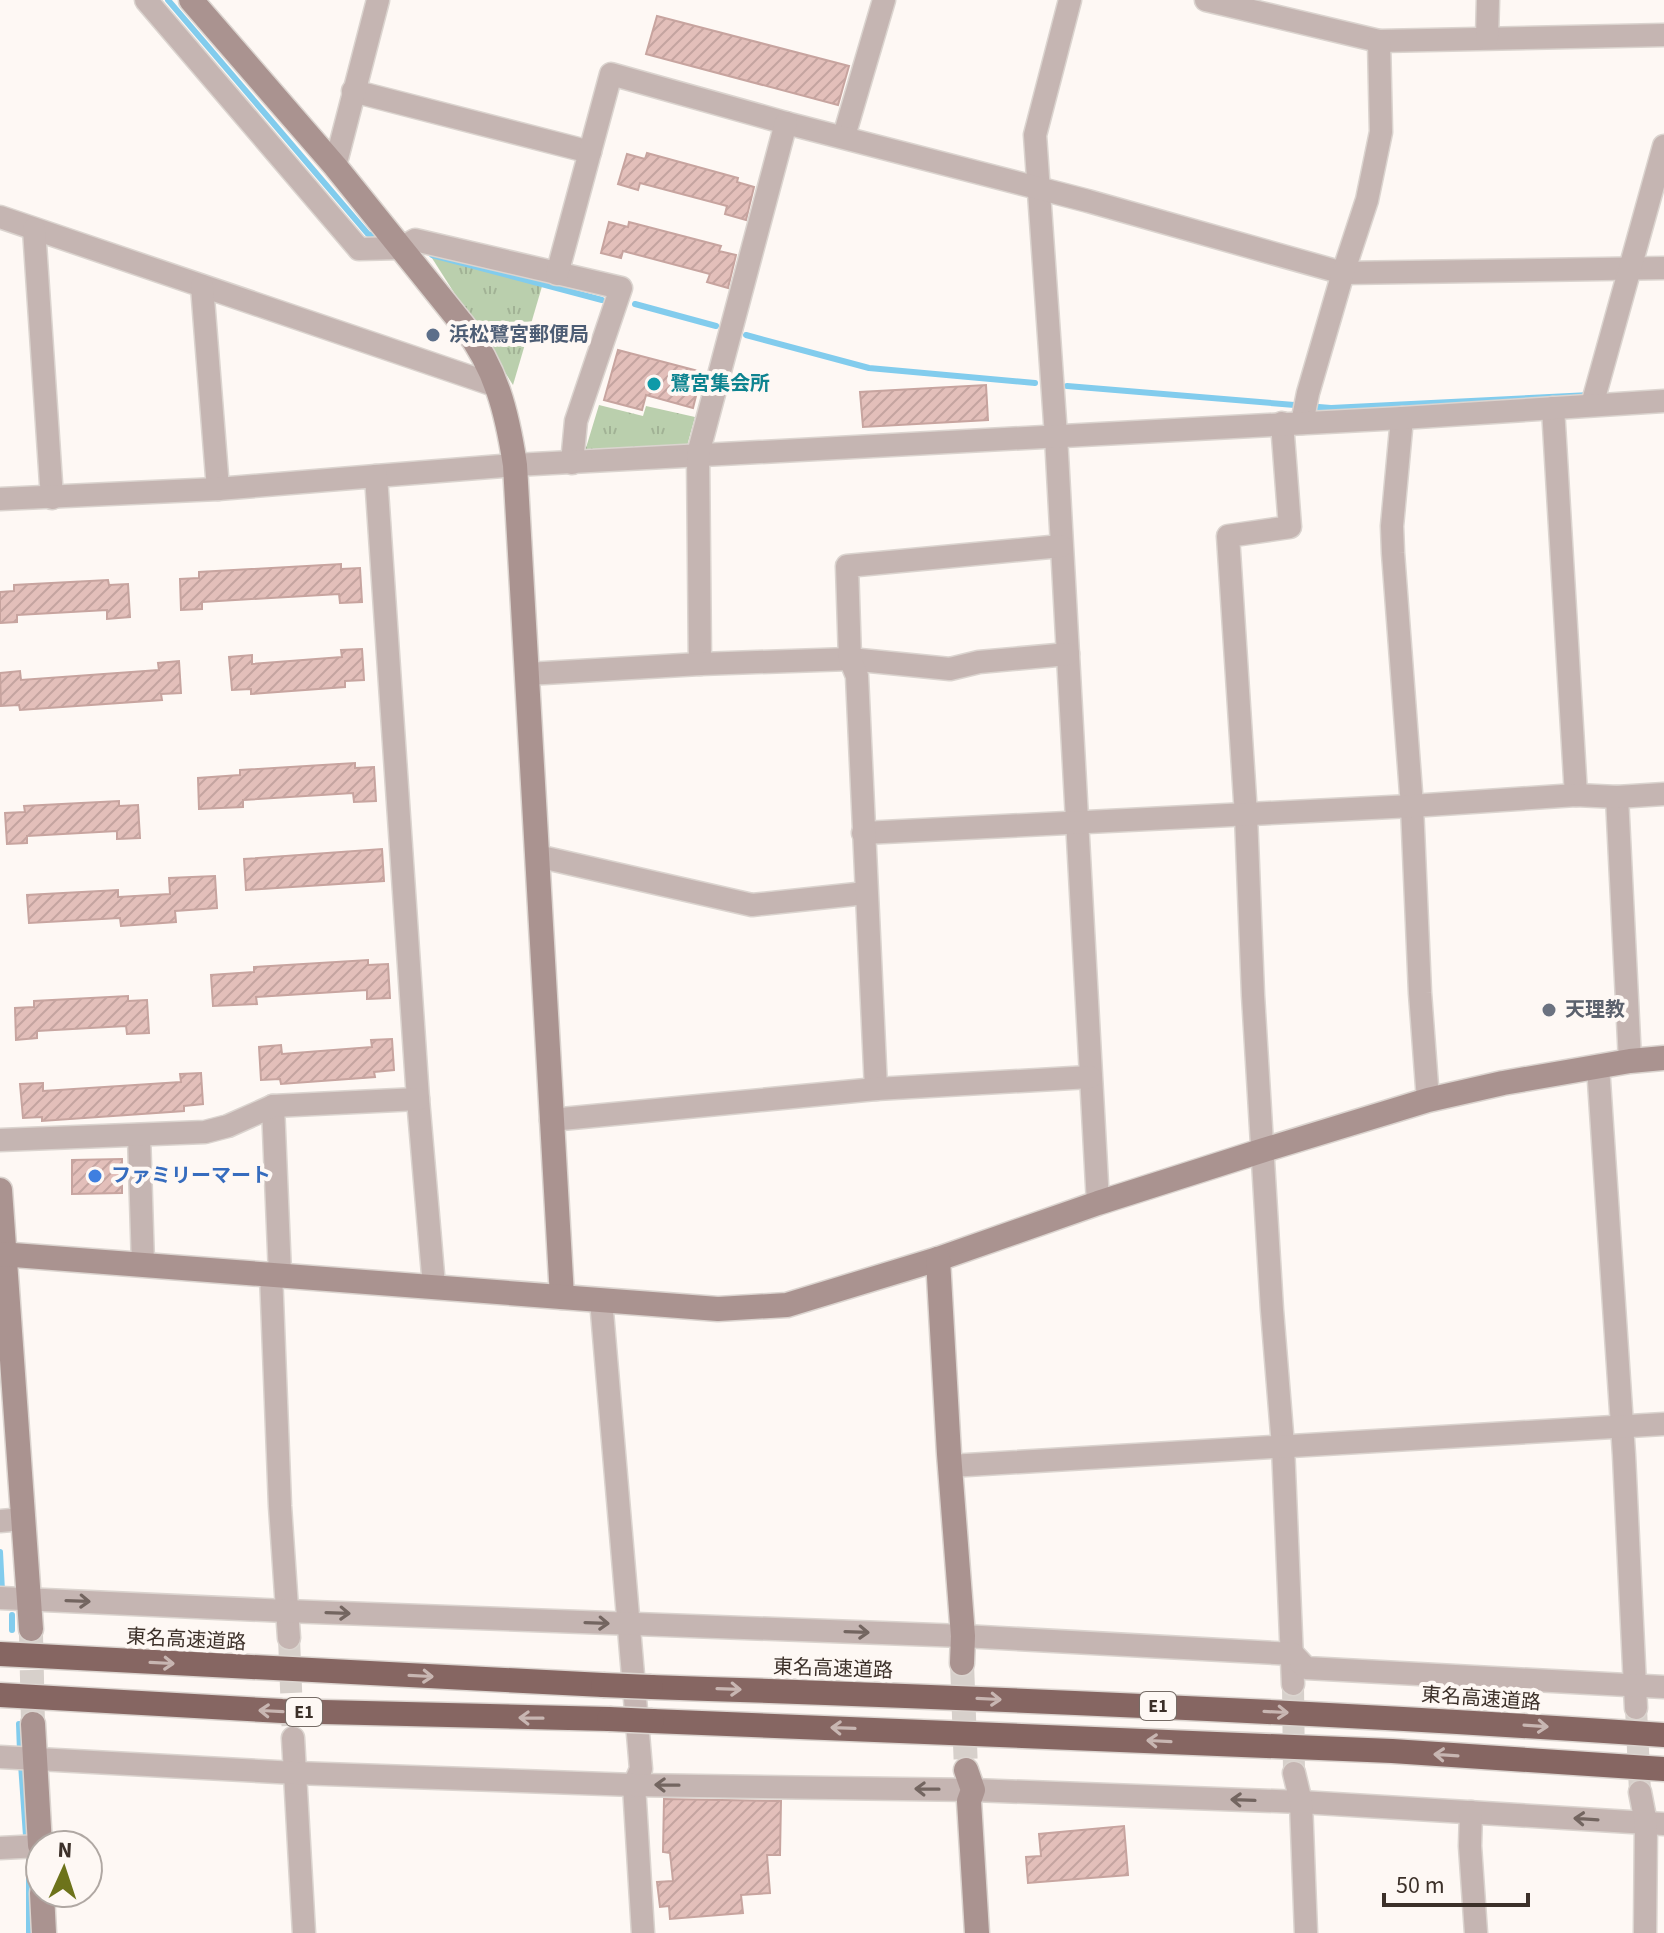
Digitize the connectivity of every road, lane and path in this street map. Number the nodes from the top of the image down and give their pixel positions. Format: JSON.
{"nodes":[{"id":1,"x":146,"y":0,"type":"edge"},
{"id":2,"x":191,"y":0,"type":"edge"},
{"id":3,"x":378,"y":0,"type":"edge"},
{"id":4,"x":884,"y":0,"type":"edge"},
{"id":5,"x":1070,"y":0,"type":"edge"},
{"id":6,"x":1206,"y":0,"type":"edge"},
{"id":7,"x":1488,"y":0,"type":"edge"},
{"id":8,"x":1272,"y":9,"type":"edge"},
{"id":9,"x":1664,"y":35,"type":"edge"},
{"id":10,"x":1487,"y":38,"type":"junction"},
{"id":11,"x":1379,"y":41,"type":"junction"},
{"id":12,"x":353,"y":91,"type":"junction"},
{"id":13,"x":786,"y":123,"type":"junction"},
{"id":14,"x":844,"y":136,"type":"junction"},
{"id":15,"x":1664,"y":146,"type":"edge"},
{"id":16,"x":590,"y":152,"type":"junction"},
{"id":17,"x":335,"y":166,"type":"junction"},
{"id":18,"x":1040,"y":190,"type":"junction"},
{"id":19,"x":0,"y":217,"type":"edge"},
{"id":20,"x":34,"y":229,"type":"junction"},
{"id":21,"x":400,"y":242,"type":"junction"},
{"id":22,"x":1630,"y":268,"type":"junction"},
{"id":23,"x":1664,"y":268,"type":"edge"},
{"id":24,"x":1343,"y":273,"type":"junction"},
{"id":25,"x":557,"y":274,"type":"junction"},
{"id":26,"x":202,"y":286,"type":"junction"},
{"id":27,"x":497,"y":386,"type":"junction"},
{"id":28,"x":1593,"y":399,"type":"junction"},
{"id":29,"x":1664,"y":401,"type":"edge"},
{"id":30,"x":1553,"y":408,"type":"junction"},
{"id":31,"x":1402,"y":418,"type":"junction"},
{"id":32,"x":1296,"y":421,"type":"junction"},
{"id":33,"x":1056,"y":436,"type":"junction"},
{"id":34,"x":698,"y":454,"type":"junction"},
{"id":35,"x":572,"y":463,"type":"junction"},
{"id":36,"x":515,"y":465,"type":"junction"},
{"id":37,"x":376,"y":476,"type":"junction"},
{"id":38,"x":218,"y":489,"type":"junction"},
{"id":39,"x":52,"y":498,"type":"junction"},
{"id":40,"x":0,"y":499,"type":"edge"},
{"id":41,"x":1061,"y":546,"type":"junction"},
{"id":42,"x":1068,"y":654,"type":"junction"},
{"id":43,"x":850,"y":659,"type":"junction"},
{"id":44,"x":700,"y":664,"type":"junction"},
{"id":45,"x":527,"y":674,"type":"junction"},
{"id":46,"x":1664,"y":794,"type":"edge"},
{"id":47,"x":1576,"y":795,"type":"junction"},
{"id":48,"x":1617,"y":797,"type":"junction"},
{"id":49,"x":1412,"y":806,"type":"junction"},
{"id":50,"x":1246,"y":815,"type":"junction"},
{"id":51,"x":1078,"y":823,"type":"junction"},
{"id":52,"x":863,"y":833,"type":"junction"},
{"id":53,"x":537,"y":856,"type":"junction"},
{"id":54,"x":866,"y":893,"type":"junction"},
{"id":55,"x":1664,"y":1058,"type":"edge"},
{"id":56,"x":1630,"y":1061,"type":"junction"},
{"id":57,"x":1598,"y":1066,"type":"junction"},
{"id":58,"x":1090,"y":1077,"type":"junction"},
{"id":59,"x":876,"y":1089,"type":"junction"},
{"id":60,"x":418,"y":1099,"type":"junction"},
{"id":61,"x":1428,"y":1100,"type":"junction"},
{"id":62,"x":273,"y":1106,"type":"junction"},
{"id":63,"x":551,"y":1120,"type":"junction"},
{"id":64,"x":139,"y":1135,"type":"junction"},
{"id":65,"x":0,"y":1140,"type":"edge"},
{"id":66,"x":1264,"y":1150,"type":"junction"},
{"id":67,"x":0,"y":1190,"type":"edge"},
{"id":68,"x":1098,"y":1203,"type":"junction"},
{"id":69,"x":2,"y":1254,"type":"edge"},
{"id":70,"x":938,"y":1259,"type":"junction"},
{"id":71,"x":143,"y":1265,"type":"junction"},
{"id":72,"x":275,"y":1274,"type":"junction"},
{"id":73,"x":434,"y":1286,"type":"junction"},
{"id":74,"x":562,"y":1297,"type":"junction"},
{"id":75,"x":601,"y":1300,"type":"junction"},
{"id":76,"x":1664,"y":1424,"type":"edge"},
{"id":77,"x":1621,"y":1426,"type":"junction"},
{"id":78,"x":1283,"y":1446,"type":"junction"},
{"id":79,"x":950,"y":1466,"type":"junction"},
{"id":80,"x":11,"y":1520,"type":"edge"},
{"id":81,"x":0,"y":1598,"type":"edge"},
{"id":82,"x":27,"y":1600,"type":"junction"},
{"id":83,"x":286,"y":1611,"type":"junction"},
{"id":84,"x":630,"y":1624,"type":"junction"},
{"id":85,"x":31,"y":1629,"type":"tunnel mouth"},
{"id":86,"x":963,"y":1636,"type":"junction"},
{"id":87,"x":289,"y":1638,"type":"tunnel mouth"},
{"id":88,"x":0,"y":1654,"type":"edge"},
{"id":89,"x":1293,"y":1654,"type":"junction"},
{"id":90,"x":962,"y":1663,"type":"tunnel mouth"},
{"id":91,"x":1293,"y":1684,"type":"tunnel mouth"},
{"id":92,"x":1664,"y":1687,"type":"edge"},
{"id":93,"x":0,"y":1695,"type":"edge"},
{"id":94,"x":1635,"y":1697,"type":"junction"},
{"id":95,"x":33,"y":1724,"type":"tunnel mouth"},
{"id":96,"x":1664,"y":1735,"type":"edge"},
{"id":97,"x":293,"y":1738,"type":"tunnel mouth"},
{"id":98,"x":3,"y":1757,"type":"edge"},
{"id":99,"x":35,"y":1758,"type":"junction"},
{"id":100,"x":1664,"y":1769,"type":"edge"},
{"id":101,"x":296,"y":1773,"type":"junction"},
{"id":102,"x":1294,"y":1773,"type":"tunnel mouth"},
{"id":103,"x":970,"y":1780,"type":"junction"},
{"id":104,"x":634,"y":1785,"type":"junction"},
{"id":105,"x":1640,"y":1792,"type":"tunnel mouth"},
{"id":106,"x":1301,"y":1802,"type":"junction"},
{"id":107,"x":1471,"y":1812,"type":"junction"},
{"id":108,"x":1655,"y":1824,"type":"edge"},
{"id":109,"x":39,"y":1829,"type":"edge"},
{"id":110,"x":24,"y":1846,"type":"edge"},
{"id":111,"x":0,"y":1848,"type":"edge"},
{"id":112,"x":43,"y":1909,"type":"edge"},
{"id":113,"x":44,"y":1933,"type":"edge"},
{"id":114,"x":304,"y":1933,"type":"edge"},
{"id":115,"x":643,"y":1933,"type":"edge"},
{"id":116,"x":977,"y":1933,"type":"edge"},
{"id":117,"x":1306,"y":1933,"type":"edge"},
{"id":118,"x":1476,"y":1933,"type":"edge"},
{"id":119,"x":1645,"y":1933,"type":"edge"}],
"edges":[{"from":1,"to":21,"type":"street"},
{"from":2,"to":17,"type":"street"},
{"from":3,"to":12,"type":"street"},
{"from":4,"to":14,"type":"street"},
{"from":5,"to":18,"type":"street"},
{"from":6,"to":8,"type":"street"},
{"from":7,"to":10,"type":"street"},
{"from":8,"to":11,"type":"street"},
{"from":9,"to":10,"type":"street"},
{"from":10,"to":11,"type":"street"},
{"from":11,"to":24,"type":"street"},
{"from":12,"to":16,"type":"street"},
{"from":12,"to":17,"type":"street"},
{"from":13,"to":14,"type":"street"},
{"from":13,"to":16,"type":"street"},
{"from":13,"to":34,"type":"street"},
{"from":14,"to":18,"type":"street"},
{"from":15,"to":22,"type":"street"},
{"from":16,"to":25,"type":"street"},
{"from":17,"to":21,"type":"street"},
{"from":18,"to":24,"type":"street"},
{"from":18,"to":33,"type":"street"},
{"from":19,"to":20,"type":"street"},
{"from":20,"to":26,"type":"street"},
{"from":20,"to":39,"type":"street"},
{"from":21,"to":25,"type":"street"},
{"from":21,"to":27,"type":"street"},
{"from":22,"to":23,"type":"street"},
{"from":22,"to":24,"type":"street"},
{"from":22,"to":28,"type":"street"},
{"from":24,"to":32,"type":"street"},
{"from":25,"to":35,"type":"street"},
{"from":26,"to":27,"type":"street"},
{"from":26,"to":38,"type":"street"},
{"from":27,"to":36,"type":"street"},
{"from":28,"to":29,"type":"street"},
{"from":28,"to":30,"type":"street"},
{"from":30,"to":31,"type":"street"},
{"from":30,"to":47,"type":"street"},
{"from":31,"to":32,"type":"street"},
{"from":31,"to":49,"type":"street"},
{"from":32,"to":33,"type":"street"},
{"from":32,"to":50,"type":"street"},
{"from":33,"to":34,"type":"street"},
{"from":33,"to":41,"type":"street"},
{"from":34,"to":35,"type":"street"},
{"from":34,"to":44,"type":"street"},
{"from":35,"to":36,"type":"street"},
{"from":36,"to":37,"type":"street"},
{"from":36,"to":45,"type":"street"},
{"from":37,"to":38,"type":"street"},
{"from":37,"to":60,"type":"street"},
{"from":38,"to":39,"type":"street"},
{"from":39,"to":40,"type":"street"},
{"from":41,"to":42,"type":"street"},
{"from":41,"to":43,"type":"street"},
{"from":42,"to":43,"type":"street"},
{"from":42,"to":51,"type":"street"},
{"from":43,"to":44,"type":"street"},
{"from":43,"to":52,"type":"street"},
{"from":44,"to":45,"type":"street"},
{"from":45,"to":53,"type":"street"},
{"from":46,"to":48,"type":"street"},
{"from":47,"to":48,"type":"street"},
{"from":47,"to":49,"type":"street"},
{"from":48,"to":56,"type":"street"},
{"from":49,"to":50,"type":"street"},
{"from":49,"to":61,"type":"street"},
{"from":50,"to":51,"type":"street"},
{"from":50,"to":66,"type":"street"},
{"from":51,"to":52,"type":"street"},
{"from":51,"to":58,"type":"street"},
{"from":52,"to":54,"type":"street"},
{"from":53,"to":54,"type":"street"},
{"from":53,"to":63,"type":"street"},
{"from":54,"to":59,"type":"street"},
{"from":55,"to":56,"type":"street"},
{"from":56,"to":57,"type":"street"},
{"from":57,"to":61,"type":"street"},
{"from":57,"to":77,"type":"street"},
{"from":58,"to":59,"type":"street"},
{"from":58,"to":68,"type":"street"},
{"from":59,"to":63,"type":"street"},
{"from":60,"to":62,"type":"street"},
{"from":60,"to":73,"type":"street"},
{"from":61,"to":66,"type":"street"},
{"from":62,"to":64,"type":"street"},
{"from":62,"to":72,"type":"street"},
{"from":63,"to":74,"type":"street"},
{"from":64,"to":65,"type":"street"},
{"from":64,"to":71,"type":"street"},
{"from":66,"to":68,"type":"street"},
{"from":66,"to":78,"type":"street"},
{"from":67,"to":69,"type":"street"},
{"from":68,"to":70,"type":"street"},
{"from":69,"to":71,"type":"street"},
{"from":69,"to":80,"type":"street"},
{"from":70,"to":75,"type":"street"},
{"from":70,"to":79,"type":"street"},
{"from":71,"to":72,"type":"street"},
{"from":72,"to":73,"type":"street"},
{"from":72,"to":83,"type":"street"},
{"from":73,"to":74,"type":"street"},
{"from":74,"to":75,"type":"street"},
{"from":75,"to":84,"type":"street"},
{"from":76,"to":77,"type":"street"},
{"from":77,"to":78,"type":"street"},
{"from":77,"to":94,"type":"street"},
{"from":78,"to":79,"type":"street"},
{"from":78,"to":89,"type":"street"},
{"from":79,"to":86,"type":"street"},
{"from":80,"to":82,"type":"street"},
{"from":81,"to":82,"type":"street"},
{"from":82,"to":83,"type":"street","one_way":true},
{"from":82,"to":85,"type":"street"},
{"from":83,"to":84,"type":"street","one_way":true},
{"from":83,"to":87,"type":"street"},
{"from":84,"to":86,"type":"street","one_way":true},
{"from":84,"to":104,"type":"street"},
{"from":86,"to":89,"type":"street"},
{"from":86,"to":90,"type":"street"},
{"from":88,"to":96,"type":"highway","name":"東名高速道路","number":"E1","one_way":true,"bridge":true},
{"from":89,"to":91,"type":"street"},
{"from":89,"to":94,"type":"street"},
{"from":92,"to":94,"type":"street"},
{"from":100,"to":93,"type":"highway","number":"E1","one_way":true,"bridge":true},
{"from":95,"to":99,"type":"street"},
{"from":97,"to":101,"type":"street"},
{"from":98,"to":99,"type":"street"},
{"from":99,"to":101,"type":"street"},
{"from":99,"to":109,"type":"street"},
{"from":101,"to":104,"type":"street"},
{"from":101,"to":114,"type":"street"},
{"from":102,"to":106,"type":"street"},
{"from":103,"to":104,"type":"street","one_way":true},
{"from":106,"to":103,"type":"street","one_way":true},
{"from":103,"to":116,"type":"street"},
{"from":104,"to":115,"type":"street"},
{"from":105,"to":108,"type":"street"},
{"from":106,"to":107,"type":"street"},
{"from":106,"to":117,"type":"street"},
{"from":108,"to":107,"type":"street","one_way":true},
{"from":107,"to":118,"type":"street"},
{"from":108,"to":119,"type":"street"},
{"from":110,"to":111,"type":"street"},
{"from":112,"to":113,"type":"street"}]}
